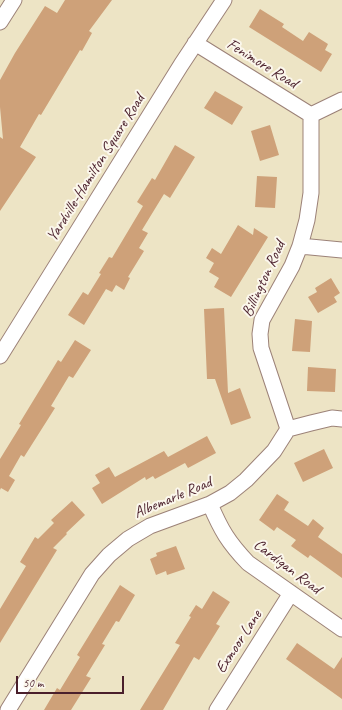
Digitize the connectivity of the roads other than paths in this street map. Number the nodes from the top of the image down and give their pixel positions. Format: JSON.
{"nodes":[{"id":1,"x":14,"y":0,"type":"edge"},
{"id":2,"x":224,"y":0,"type":"edge"},
{"id":3,"x":0,"y":22,"type":"edge"},
{"id":4,"x":194,"y":44,"type":"junction"},
{"id":5,"x":342,"y":100,"type":"edge"},
{"id":6,"x":311,"y":115,"type":"junction"},
{"id":7,"x":300,"y":246,"type":"junction"},
{"id":8,"x":342,"y":250,"type":"edge"},
{"id":9,"x":0,"y":356,"type":"edge"},
{"id":10,"x":342,"y":419,"type":"edge"},
{"id":11,"x":288,"y":429,"type":"junction"},
{"id":12,"x":210,"y":504,"type":"junction"},
{"id":13,"x":291,"y":593,"type":"junction"},
{"id":14,"x":342,"y":629,"type":"edge"},
{"id":15,"x":8,"y":710,"type":"edge"},
{"id":16,"x":217,"y":710,"type":"edge"}],
"edges":[{"from":1,"to":3,"type":"street"},
{"from":2,"to":4,"type":"street","name":"Yardville-Hamilton Square Road"},
{"from":4,"to":6,"type":"street","name":"Fenimore Road"},
{"from":4,"to":9,"type":"street","name":"Yardville-Hamilton Square Road"},
{"from":5,"to":6,"type":"street"},
{"from":6,"to":7,"type":"street","name":"Billington Road"},
{"from":7,"to":8,"type":"street"},
{"from":7,"to":11,"type":"street","name":"Billington Road"},
{"from":10,"to":11,"type":"street"},
{"from":11,"to":12,"type":"street","name":"Albemarle Road"},
{"from":12,"to":13,"type":"street","name":"Cardigan Road"},
{"from":12,"to":15,"type":"street","name":"Albemarle Road"},
{"from":13,"to":14,"type":"street","name":"Cardigan Road"},
{"from":13,"to":16,"type":"street","name":"Exmoor Lane"}]}
